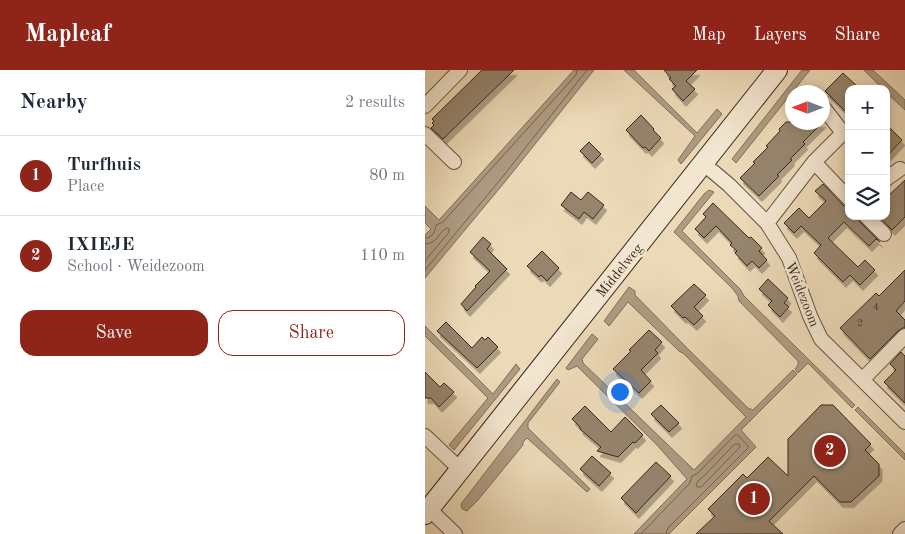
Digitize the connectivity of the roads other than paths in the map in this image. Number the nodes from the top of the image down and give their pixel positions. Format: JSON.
{"nodes":[{"id":1,"x":460,"y":70,"type":"edge"},
{"id":2,"x":777,"y":70,"type":"edge"},
{"id":3,"x":425,"y":106,"type":"edge"},
{"id":4,"x":830,"y":116,"type":"edge"},
{"id":5,"x":425,"y":134,"type":"edge"},
{"id":6,"x":845,"y":135,"type":"edge"},
{"id":7,"x":845,"y":137,"type":"edge"},
{"id":8,"x":454,"y":162,"type":"dead end"},
{"id":9,"x":814,"y":162,"type":"junction"},
{"id":10,"x":704,"y":164,"type":"junction"},
{"id":11,"x":900,"y":169,"type":"dead end"},
{"id":12,"x":890,"y":176,"type":"edge"},
{"id":13,"x":845,"y":195,"type":"edge"},
{"id":14,"x":870,"y":220,"type":"edge"},
{"id":15,"x":767,"y":223,"type":"junction"},
{"id":16,"x":884,"y":234,"type":"dead end"},
{"id":17,"x":905,"y":336,"type":"edge"},
{"id":18,"x":863,"y":379,"type":"junction"},
{"id":19,"x":905,"y":422,"type":"edge"},
{"id":20,"x":425,"y":436,"type":"edge"},
{"id":21,"x":461,"y":470,"type":"junction"},
{"id":22,"x":427,"y":511,"type":"edge"},
{"id":23,"x":905,"y":530,"type":"edge"},
{"id":24,"x":455,"y":534,"type":"edge"},
{"id":25,"x":900,"y":534,"type":"edge"}],
"edges":[{"from":1,"to":3,"type":"street"},
{"from":2,"to":10,"type":"street","name":"Middelweg"},
{"from":4,"to":6,"type":"street"},
{"from":5,"to":8,"type":"street"},
{"from":7,"to":9,"type":"street"},
{"from":9,"to":13,"type":"street"},
{"from":9,"to":15,"type":"street"},
{"from":10,"to":15,"type":"street","name":"Weidezoom"},
{"from":10,"to":21,"type":"street","name":"Middelweg"},
{"from":11,"to":12,"type":"street"},
{"from":14,"to":16,"type":"street"},
{"from":15,"to":18,"type":"street","name":"Weidezoom"},
{"from":17,"to":18,"type":"street"},
{"from":18,"to":19,"type":"street","name":"Weidezoom"},
{"from":20,"to":21,"type":"street"},
{"from":21,"to":22,"type":"street","name":"Middelweg"},
{"from":22,"to":24,"type":"street"},
{"from":23,"to":25,"type":"street"}]}
